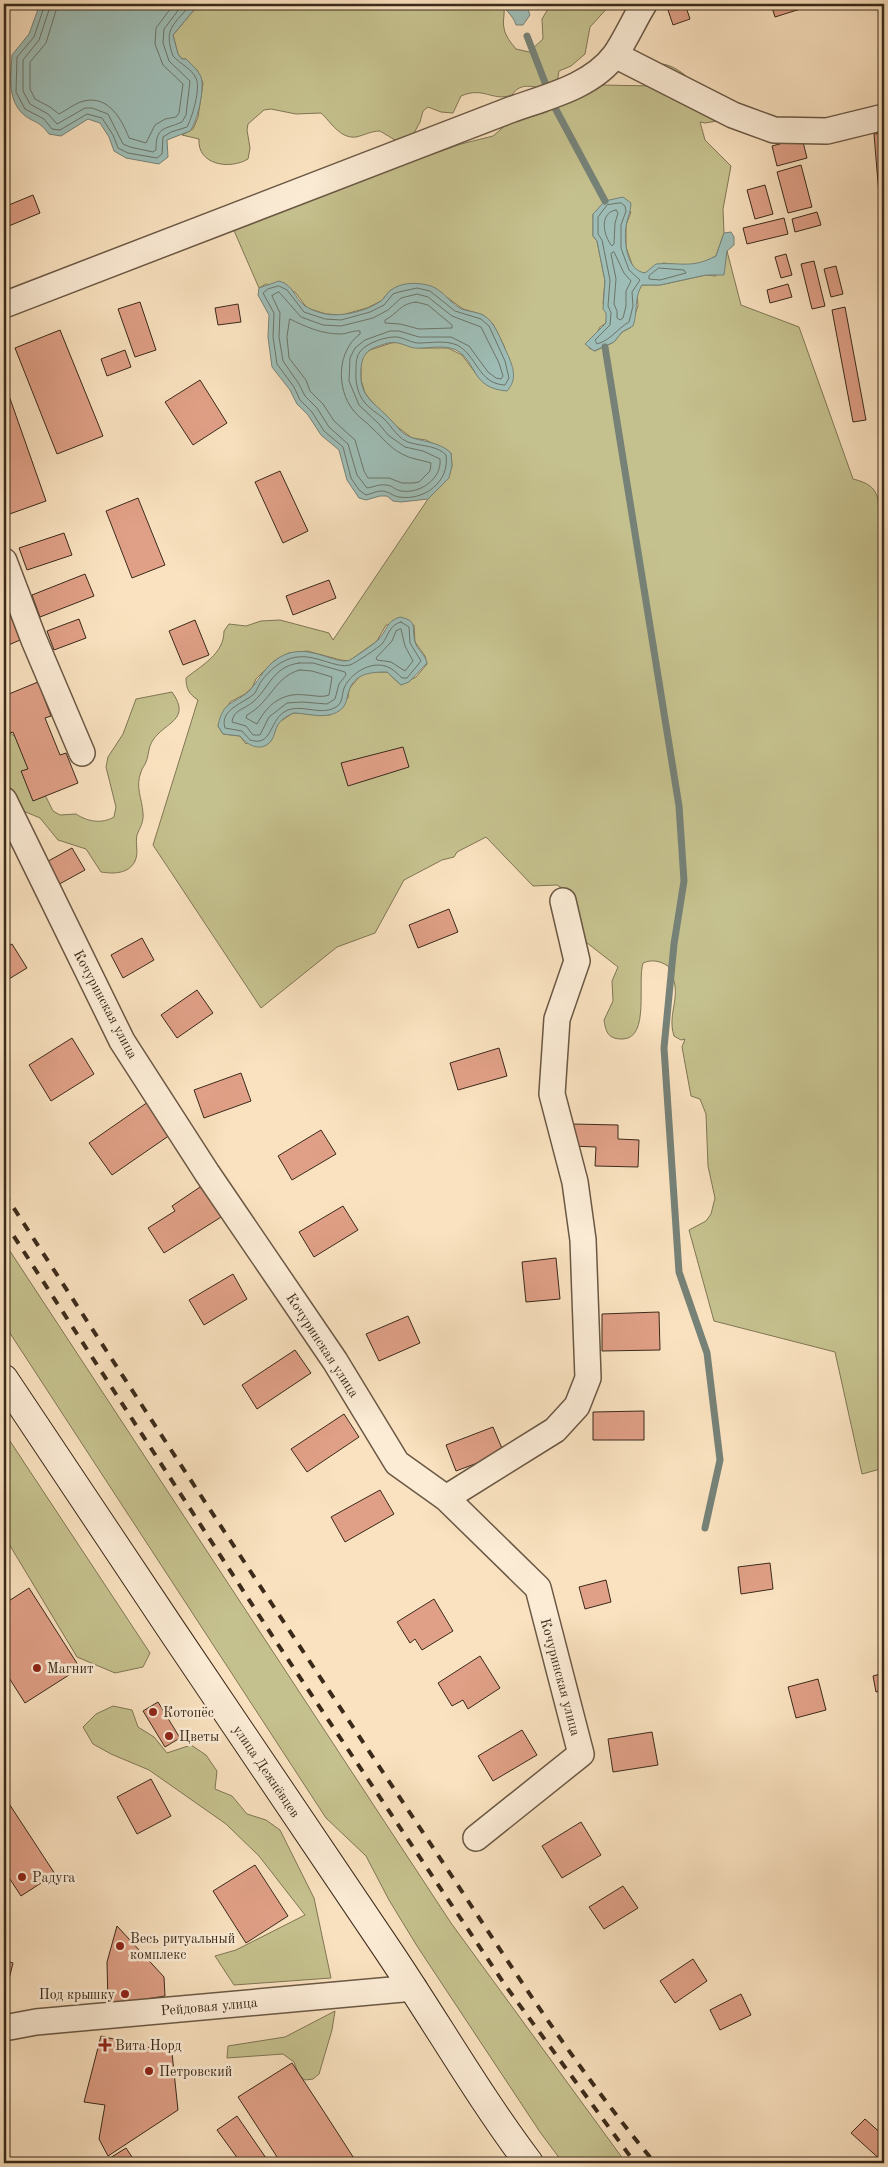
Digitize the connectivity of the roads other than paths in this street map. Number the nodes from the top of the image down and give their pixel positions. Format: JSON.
{"nodes":[{"id":1,"x":644,"y":4,"type":"edge"},
{"id":2,"x":615,"y":55,"type":"junction"},
{"id":3,"x":884,"y":116,"type":"edge"},
{"id":4,"x":4,"y":304,"type":"edge"},
{"id":5,"x":4,"y":561,"type":"edge"},
{"id":6,"x":82,"y":753,"type":"dead end"},
{"id":7,"x":4,"y":800,"type":"edge"},
{"id":8,"x":563,"y":901,"type":"dead end"},
{"id":9,"x":4,"y":1379,"type":"edge"},
{"id":10,"x":446,"y":1498,"type":"junction"},
{"id":11,"x":476,"y":1838,"type":"dead end"},
{"id":12,"x":414,"y":1988,"type":"junction"},
{"id":13,"x":4,"y":2028,"type":"edge"},
{"id":14,"x":529,"y":2163,"type":"edge"}],
"edges":[{"from":1,"to":2,"type":"street"},
{"from":2,"to":3,"type":"street"},
{"from":2,"to":4,"type":"street"},
{"from":5,"to":6,"type":"street"},
{"from":7,"to":10,"type":"street","name":"Кочуринская улица"},
{"from":8,"to":10,"type":"street"},
{"from":9,"to":12,"type":"main road","name":"улица Дежнёвцев"},
{"from":10,"to":11,"type":"street","name":"Кочуринская улица"},
{"from":12,"to":13,"type":"street","name":"Рейдовая улица"},
{"from":12,"to":14,"type":"main road","name":"улица Дежнёвцев"}]}
